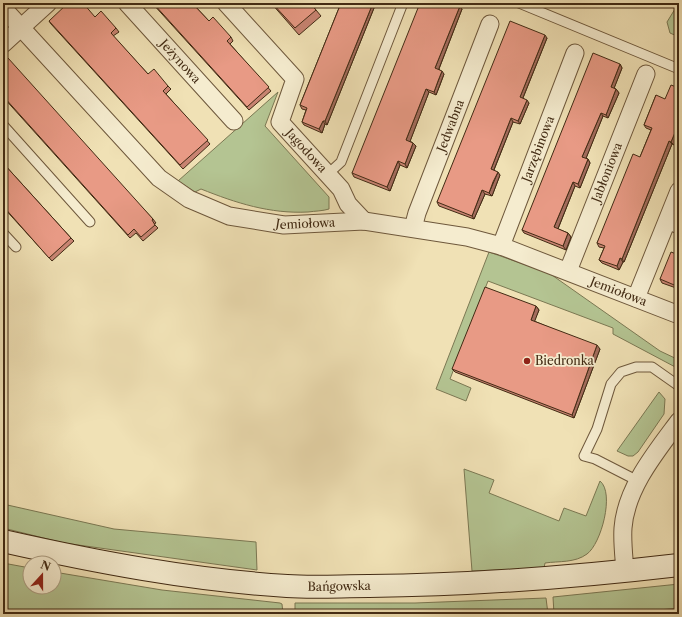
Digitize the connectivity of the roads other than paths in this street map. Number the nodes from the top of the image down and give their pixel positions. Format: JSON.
{"nodes":[{"id":1,"x":48,"y":3,"type":"edge"},
{"id":2,"x":126,"y":3,"type":"edge"},
{"id":3,"x":226,"y":3,"type":"edge"},
{"id":4,"x":404,"y":3,"type":"edge"},
{"id":5,"x":519,"y":3,"type":"edge"},
{"id":6,"x":3,"y":8,"type":"edge"},
{"id":7,"x":490,"y":24,"type":"dead end"},
{"id":8,"x":21,"y":28,"type":"junction"},
{"id":9,"x":3,"y":44,"type":"edge"},
{"id":10,"x":575,"y":53,"type":"dead end"},
{"id":11,"x":679,"y":69,"type":"edge"},
{"id":12,"x":646,"y":74,"type":"dead end"},
{"id":13,"x":234,"y":121,"type":"dead end"},
{"id":14,"x":3,"y":126,"type":"edge"},
{"id":15,"x":328,"y":174,"type":"junction"},
{"id":16,"x":679,"y":191,"type":"edge"},
{"id":17,"x":364,"y":221,"type":"junction"},
{"id":18,"x":90,"y":222,"type":"dead end"},
{"id":19,"x":672,"y":226,"type":"edge"},
{"id":20,"x":413,"y":228,"type":"junction"},
{"id":21,"x":3,"y":233,"type":"edge"},
{"id":22,"x":501,"y":246,"type":"junction"},
{"id":23,"x":16,"y":247,"type":"dead end"},
{"id":24,"x":568,"y":271,"type":"junction"},
{"id":25,"x":636,"y":298,"type":"junction"},
{"id":26,"x":679,"y":315,"type":"edge"},
{"id":27,"x":679,"y":386,"type":"edge"},
{"id":28,"x":679,"y":421,"type":"edge"},
{"id":29,"x":638,"y":481,"type":"junction"},
{"id":30,"x":3,"y":541,"type":"edge"},
{"id":31,"x":679,"y":565,"type":"edge"},
{"id":32,"x":625,"y":571,"type":"junction"}],
"edges":[{"from":1,"to":8,"type":"street"},
{"from":2,"to":13,"type":"street","name":"Jeżynowa"},
{"from":3,"to":15,"type":"street","name":"Jagodowa"},
{"from":4,"to":15,"type":"lane"},
{"from":5,"to":11,"type":"lane"},
{"from":6,"to":8,"type":"street","name":"Jemiołowa"},
{"from":7,"to":20,"type":"street","name":"Jedwabna"},
{"from":8,"to":9,"type":"street"},
{"from":8,"to":17,"type":"street","name":"Jemiołowa"},
{"from":10,"to":22,"type":"street","name":"Jarzębinowa"},
{"from":12,"to":24,"type":"street","name":"Jabłoniowa"},
{"from":14,"to":18,"type":"lane"},
{"from":15,"to":17,"type":"street","name":"Jagodowa"},
{"from":16,"to":19,"type":"street"},
{"from":17,"to":20,"type":"street","name":"Jemiołowa"},
{"from":19,"to":25,"type":"street"},
{"from":20,"to":22,"type":"street","name":"Jemiołowa"},
{"from":21,"to":23,"type":"lane"},
{"from":22,"to":24,"type":"street","name":"Jemiołowa"},
{"from":24,"to":25,"type":"street","name":"Jemiołowa"},
{"from":25,"to":26,"type":"street","name":"Jemiołowa"},
{"from":27,"to":29,"type":"lane"},
{"from":28,"to":29,"type":"street"},
{"from":29,"to":32,"type":"street"},
{"from":30,"to":32,"type":"street","name":"Bańgowska"},
{"from":31,"to":32,"type":"street","name":"Bańgowska"}]}
